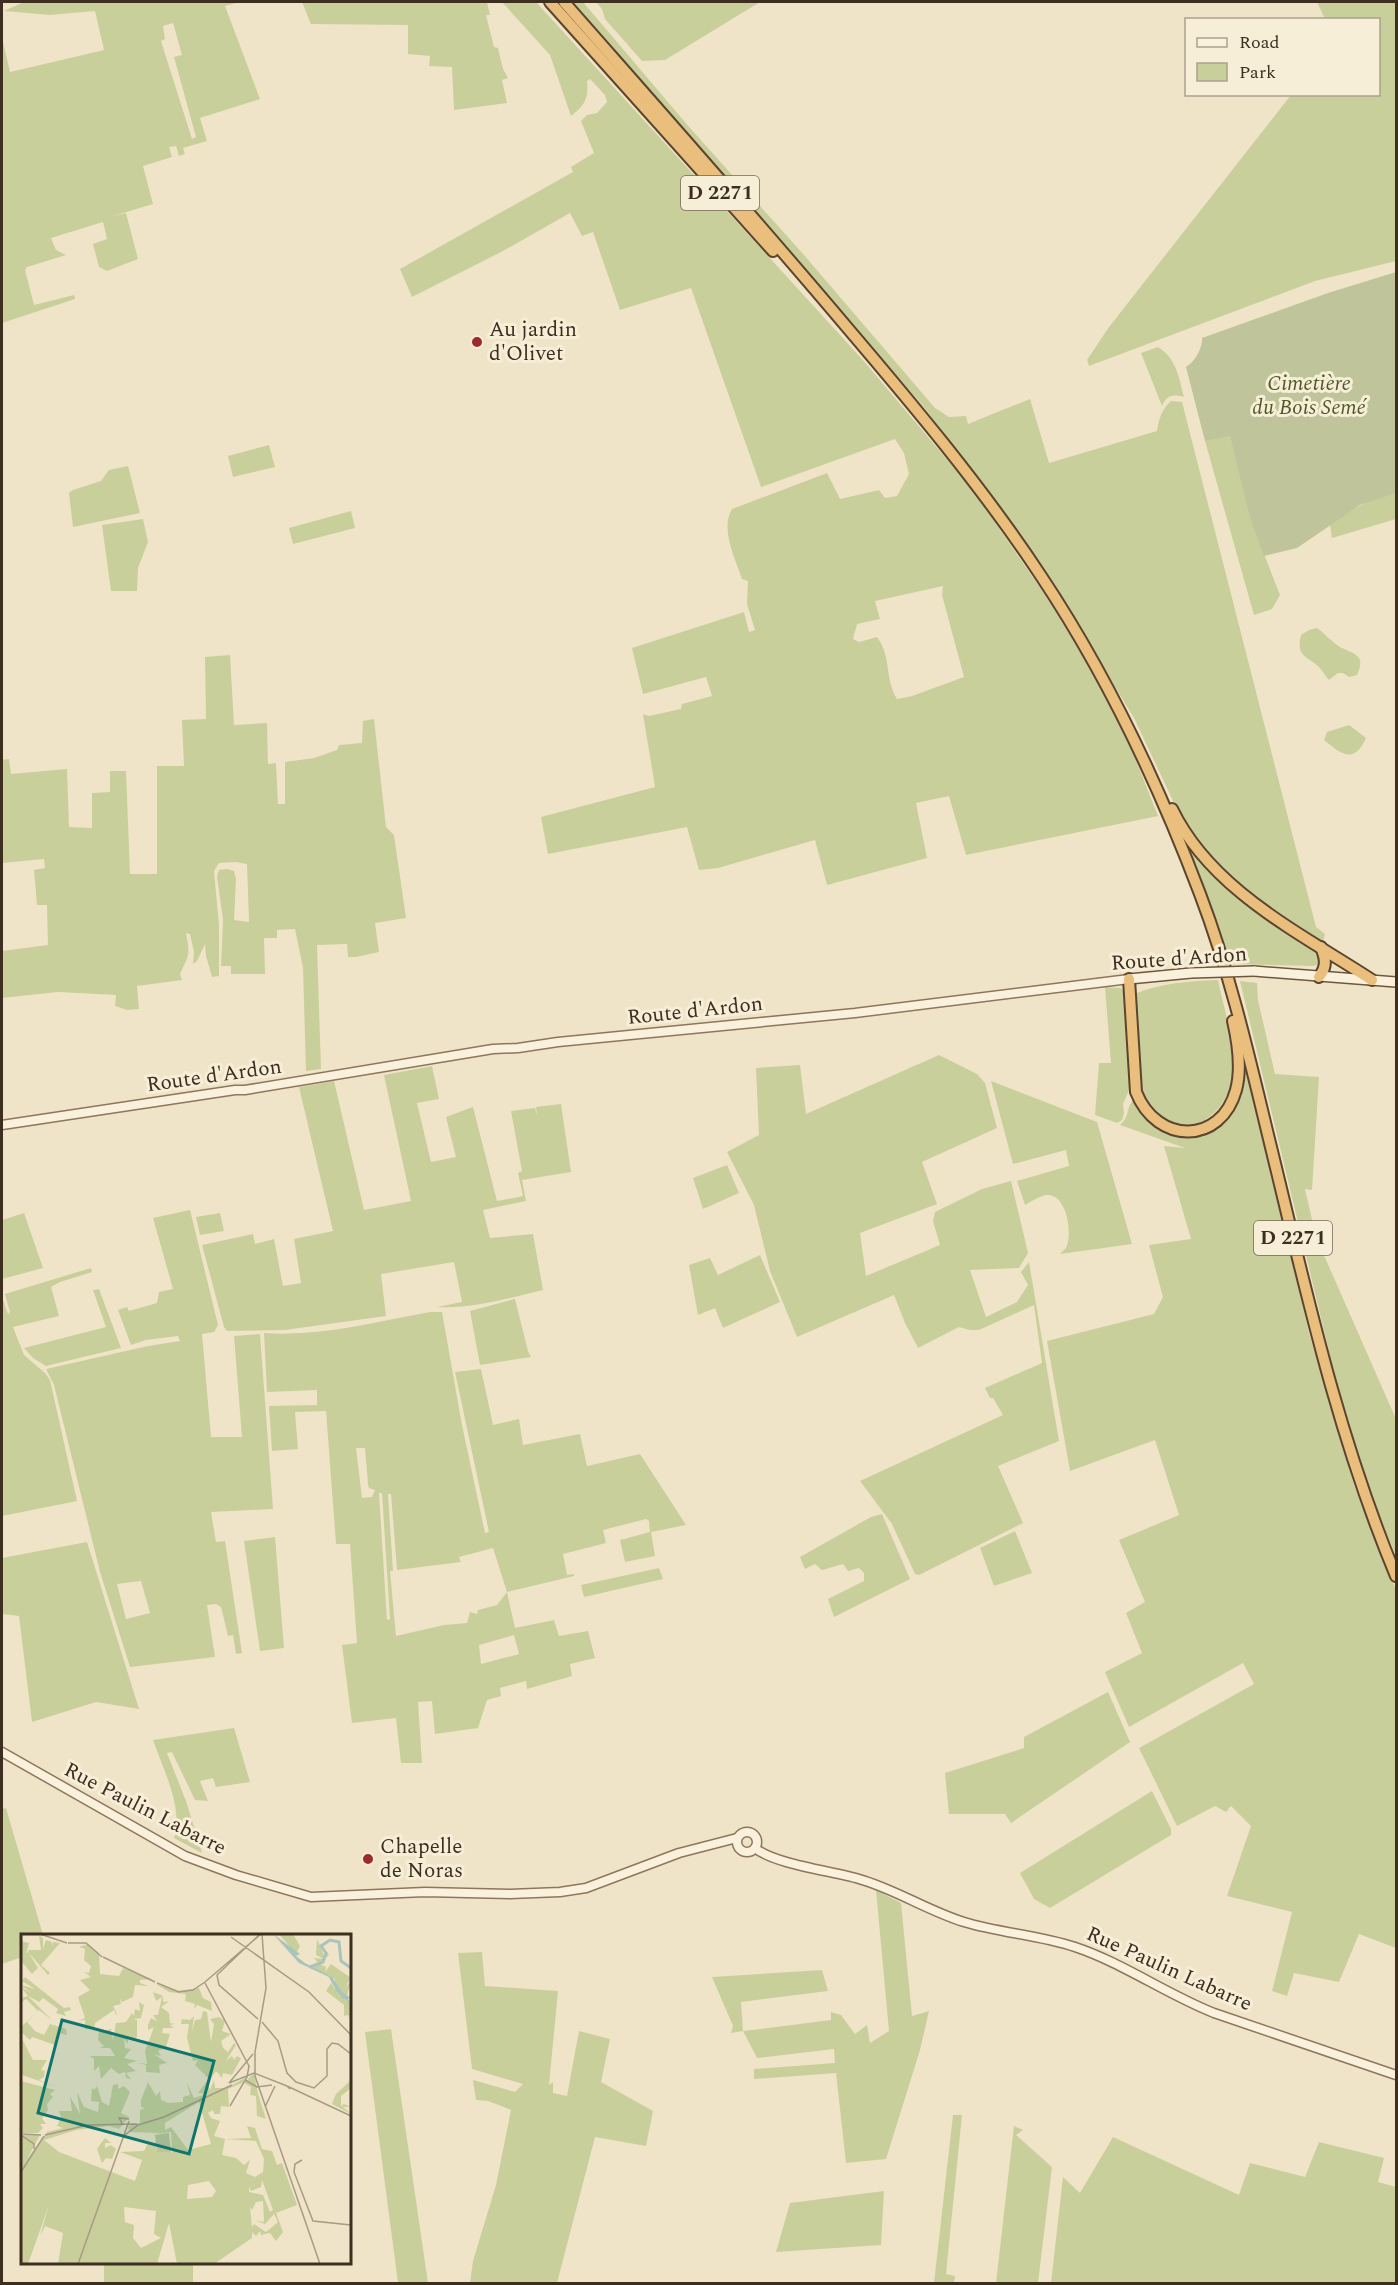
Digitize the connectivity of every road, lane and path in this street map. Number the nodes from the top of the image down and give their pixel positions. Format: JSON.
{"nodes":[{"id":1,"x":550,"y":2,"type":"edge"},
{"id":2,"x":564,"y":2,"type":"edge"},
{"id":3,"x":893,"y":381,"type":"junction"},
{"id":4,"x":1138,"y":745,"type":"junction"},
{"id":5,"x":1201,"y":896,"type":"junction"},
{"id":6,"x":1322,"y":947,"type":"junction"},
{"id":7,"x":1319,"y":977,"type":"junction"},
{"id":8,"x":1129,"y":979,"type":"junction"},
{"id":9,"x":1372,"y":980,"type":"junction"},
{"id":10,"x":1396,"y":982,"type":"edge"},
{"id":11,"x":2,"y":1125,"type":"edge"},
{"id":12,"x":1396,"y":1576,"type":"edge"},
{"id":13,"x":2,"y":1752,"type":"edge"},
{"id":14,"x":737,"y":1838,"type":"junction"},
{"id":15,"x":699,"y":1848,"type":"junction"},
{"id":16,"x":755,"y":1848,"type":"junction"},
{"id":17,"x":739,"y":1849,"type":"junction"},
{"id":18,"x":1396,"y":2075,"type":"edge"}],
"edges":[{"from":1,"to":3,"type":"highway","number":"D 2271"},
{"from":2,"to":3,"type":"highway","number":"D 2271"},
{"from":3,"to":4,"type":"highway","number":"D 2271"},
{"from":4,"to":5,"type":"highway","number":"D 2271"},
{"from":4,"to":6,"type":"highway"},
{"from":5,"to":8,"type":"highway"},
{"from":5,"to":12,"type":"highway","number":"D 2271"},
{"from":6,"to":7,"type":"highway"},
{"from":6,"to":9,"type":"highway"},
{"from":7,"to":8,"type":"main road","name":"Route d'Ardon","bridge":true},
{"from":7,"to":9,"type":"main road","name":"Route d'Ardon"},
{"from":8,"to":11,"type":"street","name":"Route d'Ardon"},
{"from":9,"to":10,"type":"main road","name":"Route d'Ardon"},
{"from":13,"to":15,"type":"street","name":"Rue Paulin Labarre"},
{"from":14,"to":15,"type":"street"},
{"from":14,"to":16,"type":"street"},
{"from":14,"to":17,"type":"street"},
{"from":15,"to":17,"type":"street"},
{"from":16,"to":17,"type":"street"},
{"from":16,"to":18,"type":"street","name":"Rue Paulin Labarre"}]}
